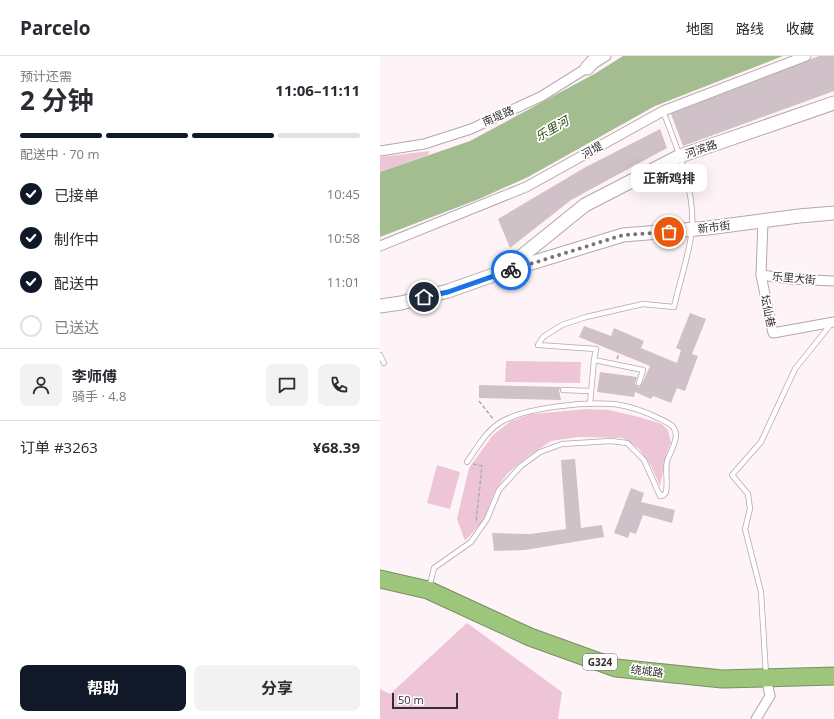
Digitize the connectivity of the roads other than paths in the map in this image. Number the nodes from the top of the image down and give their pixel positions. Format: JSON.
{"nodes":[{"id":1,"x":598,"y":56,"type":"edge"},
{"id":2,"x":606,"y":56,"type":"edge"},
{"id":3,"x":806,"y":56,"type":"edge"},
{"id":4,"x":587,"y":68,"type":"junction"},
{"id":5,"x":834,"y":103,"type":"edge"},
{"id":6,"x":663,"y":111,"type":"junction"},
{"id":7,"x":380,"y":151,"type":"edge"},
{"id":8,"x":680,"y":156,"type":"junction"},
{"id":9,"x":834,"y":214,"type":"edge"},
{"id":10,"x":763,"y":221,"type":"junction"},
{"id":11,"x":692,"y":230,"type":"junction"},
{"id":12,"x":380,"y":246,"type":"edge"},
{"id":13,"x":531,"y":249,"type":"junction"},
{"id":14,"x":535,"y":262,"type":"junction"},
{"id":15,"x":502,"y":272,"type":"junction"},
{"id":16,"x":761,"y":274,"type":"junction"},
{"id":17,"x":834,"y":281,"type":"edge"},
{"id":18,"x":380,"y":306,"type":"edge"},
{"id":19,"x":833,"y":322,"type":"edge"},
{"id":20,"x":380,"y":355,"type":"edge"},
{"id":21,"x":594,"y":360,"type":"junction"},
{"id":22,"x":384,"y":363,"type":"dead end"},
{"id":23,"x":639,"y":383,"type":"dead end"},
{"id":24,"x":563,"y":390,"type":"dead end"},
{"id":25,"x":591,"y":391,"type":"junction"},
{"id":26,"x":590,"y":404,"type":"junction"},
{"id":27,"x":468,"y":462,"type":"road end"},
{"id":28,"x":380,"y":579,"type":"edge"},
{"id":29,"x":428,"y":590,"type":"junction"},
{"id":30,"x":834,"y":676,"type":"edge"},
{"id":31,"x":766,"y":677,"type":"junction"},
{"id":32,"x":756,"y":719,"type":"edge"}],
"edges":[{"from":1,"to":4,"type":"street"},
{"from":2,"to":4,"type":"street","name":"南堤路"},
{"from":3,"to":6,"type":"street","name":"河堤"},
{"from":4,"to":7,"type":"street","name":"南堤路"},
{"from":5,"to":8,"type":"street","name":"河滨路"},
{"from":6,"to":8,"type":"lane"},
{"from":6,"to":12,"type":"street","name":"河堤"},
{"from":8,"to":11,"type":"lane"},
{"from":8,"to":13,"type":"street","name":"河滨路"},
{"from":9,"to":10,"type":"street","name":"新市街"},
{"from":10,"to":11,"type":"street","name":"新市街"},
{"from":10,"to":16,"type":"street","name":"乐里大街"},
{"from":11,"to":14,"type":"street","name":"新市街"},
{"from":11,"to":21,"type":"lane"},
{"from":13,"to":14,"type":"street"},
{"from":13,"to":15,"type":"street","name":"河滨路"},
{"from":14,"to":15,"type":"street","name":"新市街"},
{"from":15,"to":18,"type":"street"},
{"from":16,"to":17,"type":"street","name":"乐里大街"},
{"from":16,"to":19,"type":"street","name":"坛仙巷"},
{"from":19,"to":31,"type":"lane"},
{"from":20,"to":22,"type":"lane"},
{"from":21,"to":23,"type":"lane"},
{"from":21,"to":25,"type":"lane"},
{"from":24,"to":25,"type":"lane"},
{"from":25,"to":26,"type":"lane"},
{"from":26,"to":27,"type":"lane"},
{"from":26,"to":29,"type":"lane"},
{"from":28,"to":29,"type":"highway","name":"绕城路","number":"G324"},
{"from":29,"to":31,"type":"highway","name":"绕城路","number":"G324"},
{"from":30,"to":31,"type":"highway","name":"绕城路","number":"G324"},
{"from":31,"to":32,"type":"street"}]}
